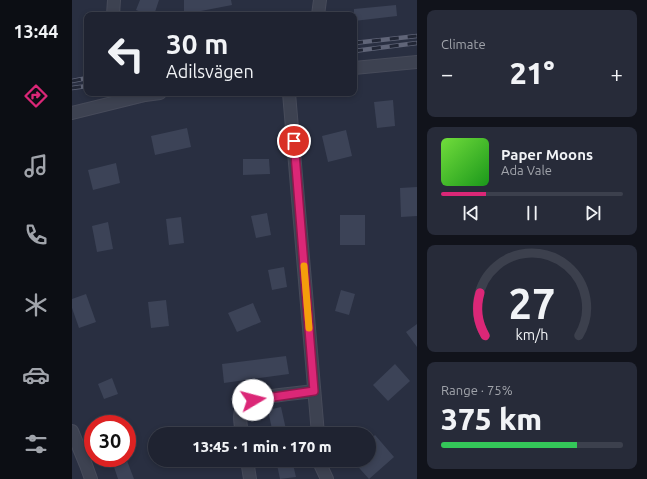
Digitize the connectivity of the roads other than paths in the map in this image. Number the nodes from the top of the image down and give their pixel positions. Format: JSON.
{"nodes":[{"id":1,"x":114,"y":0,"type":"edge"},
{"id":2,"x":320,"y":0,"type":"edge"},
{"id":3,"x":112,"y":12,"type":"edge"},
{"id":4,"x":318,"y":12,"type":"edge"},
{"id":5,"x":417,"y":62,"type":"edge"},
{"id":6,"x":357,"y":68,"type":"edge"},
{"id":7,"x":141,"y":96,"type":"edge"},
{"id":8,"x":290,"y":96,"type":"edge"},
{"id":9,"x":72,"y":112,"type":"edge"},
{"id":10,"x":314,"y":391,"type":"junction"},
{"id":11,"x":241,"y":427,"type":"edge"},
{"id":12,"x":317,"y":427,"type":"edge"},
{"id":13,"x":72,"y":431,"type":"edge"},
{"id":14,"x":248,"y":467,"type":"edge"},
{"id":15,"x":321,"y":467,"type":"edge"},
{"id":16,"x":91,"y":479,"type":"edge"},
{"id":17,"x":250,"y":479,"type":"edge"},
{"id":18,"x":327,"y":479,"type":"edge"}],
"edges":[{"from":1,"to":3,"type":"street"},
{"from":2,"to":4,"type":"street"},
{"from":5,"to":6,"type":"street"},
{"from":7,"to":9,"type":"street"},
{"from":8,"to":10,"type":"street"},
{"from":10,"to":11,"type":"street"},
{"from":10,"to":12,"type":"street"},
{"from":13,"to":16,"type":"street"},
{"from":14,"to":17,"type":"street"},
{"from":15,"to":18,"type":"street"}]}
